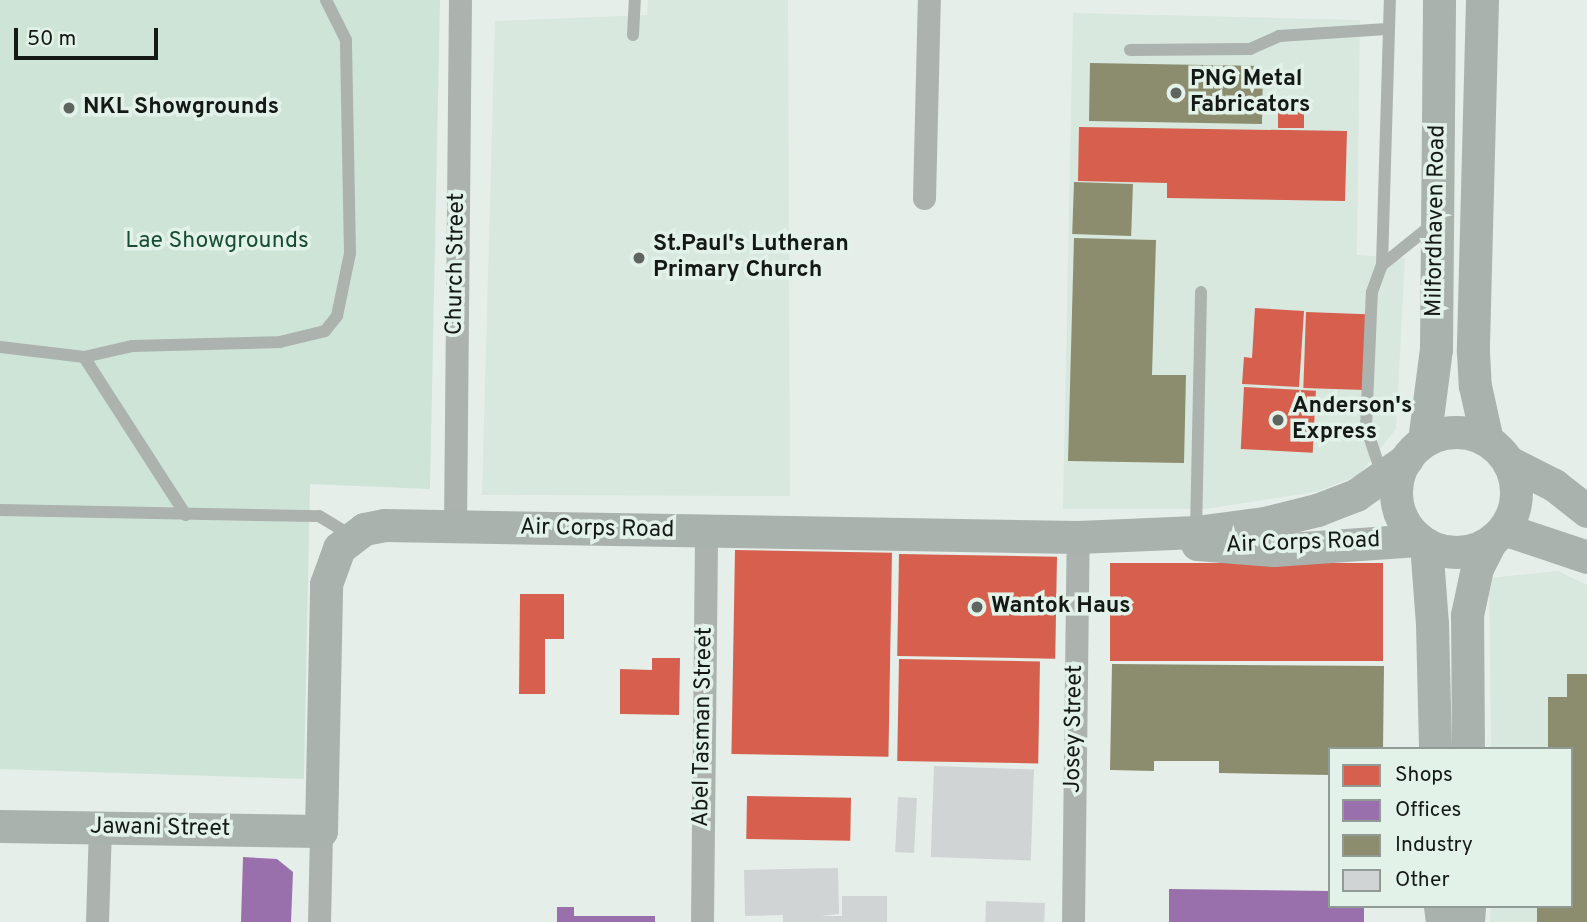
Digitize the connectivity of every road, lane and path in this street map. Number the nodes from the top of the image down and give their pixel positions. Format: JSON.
{"nodes":[{"id":1,"x":326,"y":0,"type":"edge"},
{"id":2,"x":460,"y":0,"type":"edge"},
{"id":3,"x":635,"y":0,"type":"edge"},
{"id":4,"x":929,"y":0,"type":"edge"},
{"id":5,"x":1390,"y":0,"type":"edge"},
{"id":6,"x":1439,"y":0,"type":"edge"},
{"id":7,"x":1482,"y":0,"type":"edge"},
{"id":8,"x":1387,"y":29,"type":"junction"},
{"id":9,"x":633,"y":35,"type":"dead end"},
{"id":10,"x":1130,"y":50,"type":"dead end"},
{"id":11,"x":924,"y":198,"type":"dead end"},
{"id":12,"x":1437,"y":222,"type":"junction"},
{"id":13,"x":1382,"y":265,"type":"junction"},
{"id":14,"x":1201,"y":292,"type":"dead end"},
{"id":15,"x":0,"y":347,"type":"edge"},
{"id":16,"x":84,"y":357,"type":"junction"},
{"id":17,"x":1498,"y":451,"type":"junction"},
{"id":18,"x":1405,"y":460,"type":"junction"},
{"id":19,"x":0,"y":510,"type":"edge"},
{"id":20,"x":1587,"y":511,"type":"edge"},
{"id":21,"x":186,"y":515,"type":"junction"},
{"id":22,"x":455,"y":527,"type":"junction"},
{"id":23,"x":706,"y":532,"type":"junction"},
{"id":24,"x":1196,"y":532,"type":"junction"},
{"id":25,"x":1147,"y":535,"type":"junction"},
{"id":26,"x":353,"y":536,"type":"junction"},
{"id":27,"x":1497,"y":536,"type":"junction"},
{"id":28,"x":1077,"y":537,"type":"junction"},
{"id":29,"x":1422,"y":542,"type":"junction"},
{"id":30,"x":1587,"y":557,"type":"edge"},
{"id":31,"x":1435,"y":747,"type":"edge"},
{"id":32,"x":1468,"y":747,"type":"edge"},
{"id":33,"x":0,"y":827,"type":"edge"},
{"id":34,"x":100,"y":829,"type":"junction"},
{"id":35,"x":321,"y":831,"type":"junction"},
{"id":36,"x":97,"y":922,"type":"edge"},
{"id":37,"x":319,"y":922,"type":"edge"},
{"id":38,"x":702,"y":922,"type":"edge"},
{"id":39,"x":1073,"y":922,"type":"edge"}],
"edges":[{"from":1,"to":16,"type":"lane"},
{"from":2,"to":22,"type":"street","name":"Church Street"},
{"from":3,"to":9,"type":"lane"},
{"from":4,"to":11,"type":"street"},
{"from":5,"to":8,"type":"lane"},
{"from":6,"to":12,"type":"street","name":"Milfordhaven Road"},
{"from":7,"to":17,"type":"street","name":"Milfordhaven Road"},
{"from":8,"to":10,"type":"lane"},
{"from":8,"to":13,"type":"lane"},
{"from":12,"to":13,"type":"lane"},
{"from":12,"to":18,"type":"street","name":"Milfordhaven Road"},
{"from":13,"to":18,"type":"lane"},
{"from":14,"to":24,"type":"lane"},
{"from":15,"to":16,"type":"lane"},
{"from":16,"to":21,"type":"lane"},
{"from":17,"to":18,"type":"street"},
{"from":17,"to":20,"type":"street"},
{"from":17,"to":27,"type":"street"},
{"from":18,"to":24,"type":"street","name":"Air Corps Road"},
{"from":18,"to":29,"type":"street"},
{"from":19,"to":21,"type":"lane"},
{"from":21,"to":26,"type":"lane"},
{"from":22,"to":23,"type":"street","name":"Air Corps Road"},
{"from":22,"to":26,"type":"street","name":"Air Corps Road"},
{"from":23,"to":28,"type":"street","name":"Air Corps Road"},
{"from":23,"to":38,"type":"street","name":"Abel Tasman Street"},
{"from":24,"to":25,"type":"street","name":"Air Corps Road"},
{"from":25,"to":28,"type":"street","name":"Air Corps Road"},
{"from":25,"to":29,"type":"street","name":"Air Corps Road"},
{"from":26,"to":35,"type":"street"},
{"from":27,"to":29,"type":"street"},
{"from":27,"to":30,"type":"street"},
{"from":27,"to":32,"type":"street"},
{"from":28,"to":39,"type":"street","name":"Josey Street"},
{"from":29,"to":31,"type":"street"},
{"from":33,"to":34,"type":"street","name":"Jawani Street"},
{"from":34,"to":35,"type":"street","name":"Jawani Street"},
{"from":34,"to":36,"type":"street"},
{"from":35,"to":37,"type":"street"}]}
